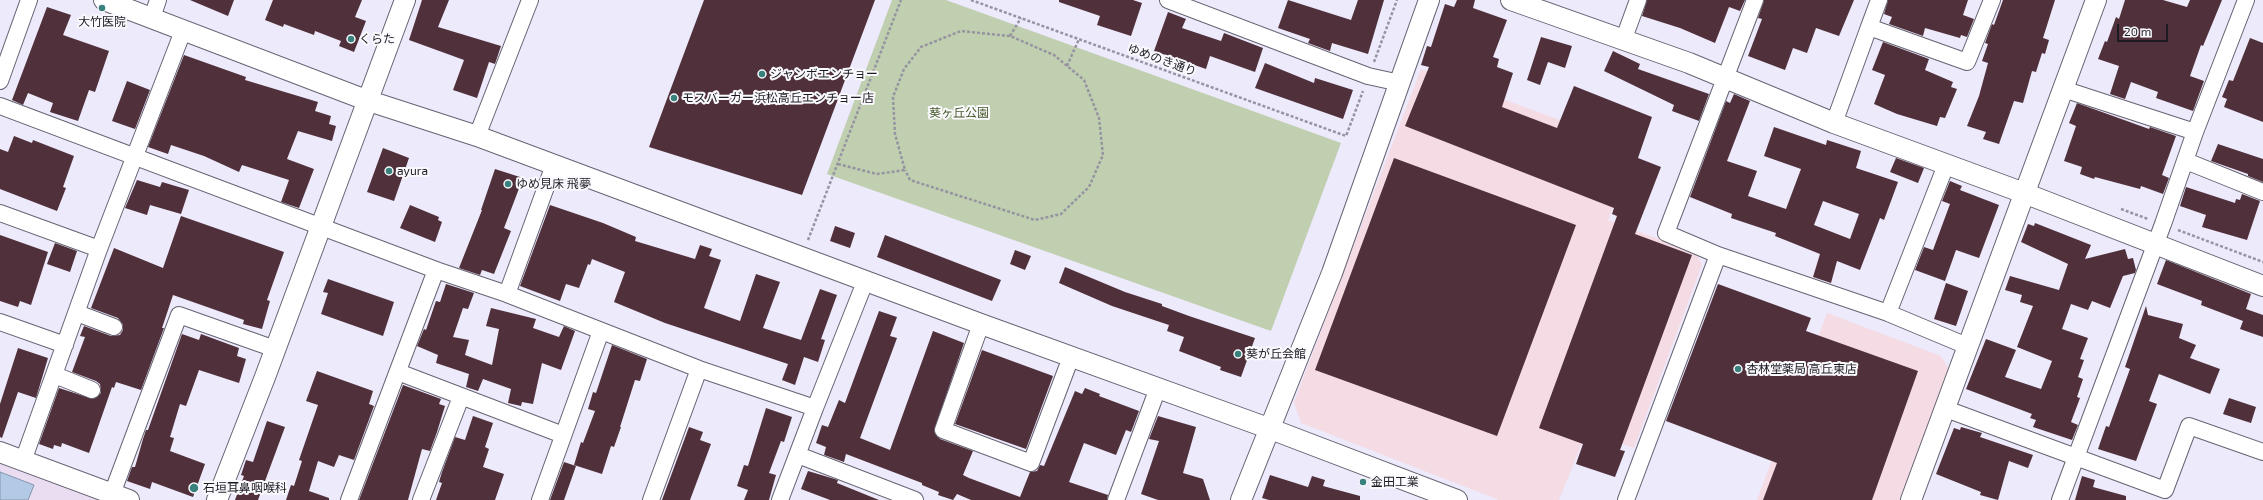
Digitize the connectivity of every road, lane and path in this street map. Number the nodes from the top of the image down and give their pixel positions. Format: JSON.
{"nodes":[{"id":1,"x":29,"y":0,"type":"edge"},
{"id":2,"x":104,"y":0,"type":"edge"},
{"id":3,"x":405,"y":0,"type":"edge"},
{"id":4,"x":530,"y":0,"type":"edge"},
{"id":5,"x":900,"y":0,"type":"edge"},
{"id":6,"x":971,"y":0,"type":"edge"},
{"id":7,"x":1168,"y":0,"type":"edge"},
{"id":8,"x":1429,"y":0,"type":"edge"},
{"id":9,"x":1511,"y":0,"type":"edge"},
{"id":10,"x":1638,"y":0,"type":"edge"},
{"id":11,"x":1755,"y":0,"type":"edge"},
{"id":12,"x":1879,"y":0,"type":"edge"},
{"id":13,"x":1992,"y":0,"type":"edge"},
{"id":14,"x":2096,"y":0,"type":"edge"},
{"id":15,"x":2246,"y":0,"type":"edge"},
{"id":16,"x":155,"y":9,"type":"edge"},
{"id":17,"x":1021,"y":18,"type":"junction"},
{"id":18,"x":1869,"y":27,"type":"junction"},
{"id":19,"x":183,"y":31,"type":"junction"},
{"id":20,"x":1010,"y":36,"type":"junction"},
{"id":21,"x":1079,"y":39,"type":"junction"},
{"id":22,"x":1623,"y":41,"type":"junction"},
{"id":23,"x":1067,"y":66,"type":"junction"},
{"id":24,"x":1726,"y":78,"type":"junction"},
{"id":25,"x":0,"y":82,"type":"edge"},
{"id":26,"x":1400,"y":83,"type":"junction"},
{"id":27,"x":2062,"y":89,"type":"junction"},
{"id":28,"x":366,"y":100,"type":"junction"},
{"id":29,"x":0,"y":106,"type":"edge"},
{"id":30,"x":1834,"y":123,"type":"junction"},
{"id":31,"x":2195,"y":132,"type":"junction"},
{"id":32,"x":477,"y":136,"type":"junction"},
{"id":33,"x":1346,"y":136,"type":"dead end"},
{"id":34,"x":136,"y":157,"type":"junction"},
{"id":35,"x":2186,"y":161,"type":"junction"},
{"id":36,"x":838,"y":164,"type":"junction"},
{"id":37,"x":554,"y":165,"type":"junction"},
{"id":38,"x":1946,"y":165,"type":"junction"},
{"id":39,"x":905,"y":170,"type":"junction"},
{"id":40,"x":2263,"y":192,"type":"edge"},
{"id":41,"x":2024,"y":193,"type":"junction"},
{"id":42,"x":0,"y":213,"type":"edge"},
{"id":43,"x":321,"y":226,"type":"junction"},
{"id":44,"x":808,"y":240,"type":"dead end"},
{"id":45,"x":2156,"y":245,"type":"junction"},
{"id":46,"x":100,"y":249,"type":"junction"},
{"id":47,"x":1718,"y":256,"type":"junction"},
{"id":48,"x":436,"y":270,"type":"junction"},
{"id":49,"x":865,"y":282,"type":"junction"},
{"id":50,"x":2263,"y":286,"type":"edge"},
{"id":51,"x":507,"y":294,"type":"junction"},
{"id":52,"x":77,"y":313,"type":"junction"},
{"id":53,"x":1888,"y":313,"type":"junction"},
{"id":54,"x":0,"y":322,"type":"edge"},
{"id":55,"x":981,"y":324,"type":"junction"},
{"id":56,"x":114,"y":327,"type":"dead end"},
{"id":57,"x":601,"y":331,"type":"junction"},
{"id":58,"x":65,"y":345,"type":"junction"},
{"id":59,"x":1967,"y":346,"type":"junction"},
{"id":60,"x":275,"y":349,"type":"junction"},
{"id":61,"x":1071,"y":357,"type":"junction"},
{"id":62,"x":699,"y":369,"type":"junction"},
{"id":63,"x":398,"y":372,"type":"junction"},
{"id":64,"x":55,"y":374,"type":"junction"},
{"id":65,"x":1158,"y":388,"type":"junction"},
{"id":66,"x":92,"y":390,"type":"dead end"},
{"id":67,"x":461,"y":397,"type":"junction"},
{"id":68,"x":815,"y":408,"type":"junction"},
{"id":69,"x":1946,"y":409,"type":"junction"},
{"id":70,"x":1268,"y":428,"type":"junction"},
{"id":71,"x":563,"y":435,"type":"junction"},
{"id":72,"x":0,"y":452,"type":"edge"},
{"id":73,"x":2263,"y":452,"type":"edge"},
{"id":74,"x":798,"y":455,"type":"junction"},
{"id":75,"x":2076,"y":456,"type":"junction"},
{"id":76,"x":23,"y":461,"type":"junction"},
{"id":77,"x":2163,"y":495,"type":"edge"},
{"id":78,"x":121,"y":497,"type":"edge"},
{"id":79,"x":217,"y":500,"type":"edge"},
{"id":80,"x":349,"y":500,"type":"edge"},
{"id":81,"x":421,"y":500,"type":"edge"},
{"id":82,"x":540,"y":500,"type":"edge"},
{"id":83,"x":651,"y":500,"type":"edge"},
{"id":84,"x":780,"y":500,"type":"edge"},
{"id":85,"x":915,"y":500,"type":"edge"},
{"id":86,"x":1116,"y":500,"type":"edge"},
{"id":87,"x":1241,"y":500,"type":"edge"},
{"id":88,"x":1457,"y":500,"type":"edge"},
{"id":89,"x":1626,"y":500,"type":"edge"},
{"id":90,"x":1911,"y":500,"type":"edge"},
{"id":91,"x":2060,"y":500,"type":"edge"}],
"edges":[{"from":1,"to":25,"type":"street"},
{"from":2,"to":16,"type":"street"},
{"from":3,"to":28,"type":"street"},
{"from":4,"to":32,"type":"street"},
{"from":5,"to":36,"type":"path"},
{"from":6,"to":17,"type":"path","name":"ゆめのき通り"},
{"from":7,"to":26,"type":"street"},
{"from":8,"to":26,"type":"street"},
{"from":9,"to":22,"type":"street"},
{"from":10,"to":22,"type":"street"},
{"from":11,"to":24,"type":"street"},
{"from":12,"to":18,"type":"street"},
{"from":13,"to":18,"type":"street"},
{"from":14,"to":27,"type":"street"},
{"from":15,"to":31,"type":"street"},
{"from":16,"to":19,"type":"street"},
{"from":17,"to":20,"type":"path"},
{"from":17,"to":21,"type":"path","name":"ゆめのき通り"},
{"from":18,"to":30,"type":"street"},
{"from":19,"to":28,"type":"street"},
{"from":19,"to":34,"type":"street"},
{"from":20,"to":23,"type":"path"},
{"from":20,"to":39,"type":"path"},
{"from":21,"to":23,"type":"path"},
{"from":21,"to":33,"type":"path","name":"ゆめのき通り"},
{"from":22,"to":24,"type":"street"},
{"from":23,"to":39,"type":"path"},
{"from":24,"to":30,"type":"street"},
{"from":24,"to":47,"type":"street"},
{"from":26,"to":70,"type":"street"},
{"from":27,"to":31,"type":"street"},
{"from":27,"to":41,"type":"street"},
{"from":28,"to":32,"type":"street"},
{"from":28,"to":43,"type":"street"},
{"from":29,"to":34,"type":"street"},
{"from":30,"to":38,"type":"street"},
{"from":31,"to":35,"type":"street"},
{"from":32,"to":37,"type":"street"},
{"from":34,"to":43,"type":"street"},
{"from":34,"to":46,"type":"street"},
{"from":35,"to":40,"type":"street"},
{"from":35,"to":45,"type":"street"},
{"from":36,"to":39,"type":"path"},
{"from":36,"to":44,"type":"path"},
{"from":37,"to":49,"type":"street"},
{"from":37,"to":51,"type":"street"},
{"from":38,"to":41,"type":"street"},
{"from":38,"to":53,"type":"street"},
{"from":41,"to":45,"type":"street"},
{"from":41,"to":59,"type":"street"},
{"from":42,"to":46,"type":"street"},
{"from":43,"to":48,"type":"street"},
{"from":43,"to":60,"type":"street"},
{"from":45,"to":50,"type":"street"},
{"from":45,"to":75,"type":"street"},
{"from":46,"to":52,"type":"street"},
{"from":47,"to":53,"type":"street"},
{"from":47,"to":89,"type":"street"},
{"from":48,"to":51,"type":"street"},
{"from":48,"to":63,"type":"street"},
{"from":49,"to":55,"type":"street"},
{"from":49,"to":68,"type":"street"},
{"from":51,"to":57,"type":"street"},
{"from":52,"to":56,"type":"street"},
{"from":52,"to":58,"type":"street"},
{"from":53,"to":59,"type":"street"},
{"from":54,"to":58,"type":"street"},
{"from":55,"to":61,"type":"street"},
{"from":55,"to":61,"type":"street"},
{"from":57,"to":62,"type":"street"},
{"from":57,"to":71,"type":"street"},
{"from":58,"to":64,"type":"street"},
{"from":59,"to":69,"type":"street"},
{"from":60,"to":78,"type":"street"},
{"from":60,"to":79,"type":"street"},
{"from":61,"to":65,"type":"street"},
{"from":62,"to":68,"type":"street"},
{"from":62,"to":83,"type":"street"},
{"from":63,"to":67,"type":"street"},
{"from":63,"to":80,"type":"street"},
{"from":64,"to":66,"type":"street"},
{"from":64,"to":76,"type":"street"},
{"from":65,"to":70,"type":"street"},
{"from":65,"to":86,"type":"street"},
{"from":67,"to":71,"type":"street"},
{"from":67,"to":81,"type":"street"},
{"from":68,"to":74,"type":"street"},
{"from":69,"to":75,"type":"street"},
{"from":69,"to":90,"type":"street"},
{"from":70,"to":87,"type":"street"},
{"from":70,"to":88,"type":"street"},
{"from":71,"to":82,"type":"street"},
{"from":72,"to":76,"type":"street"},
{"from":73,"to":77,"type":"street"},
{"from":74,"to":84,"type":"street"},
{"from":74,"to":85,"type":"street"},
{"from":75,"to":77,"type":"street"},
{"from":75,"to":91,"type":"street"},
{"from":76,"to":78,"type":"street"}]}
